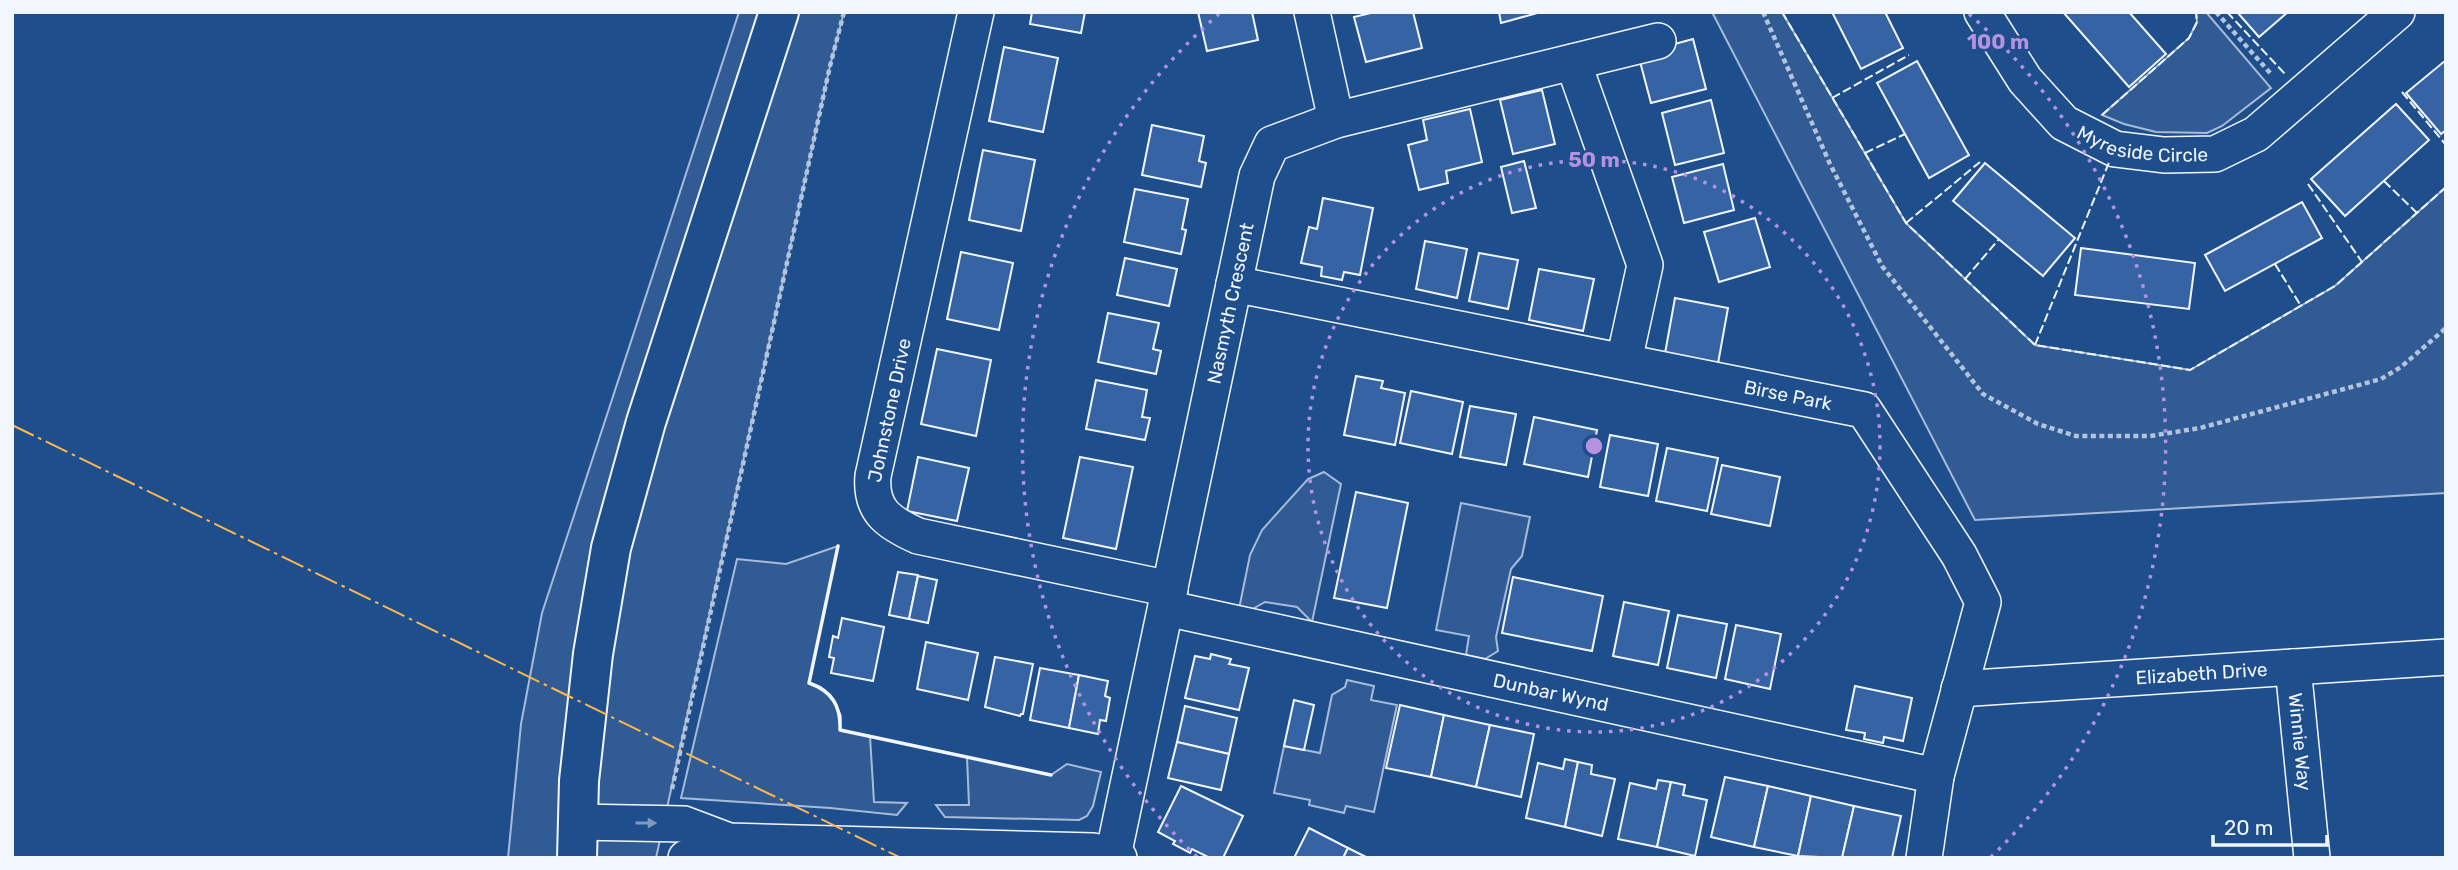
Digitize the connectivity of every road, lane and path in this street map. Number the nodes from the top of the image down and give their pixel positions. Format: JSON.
{"nodes":[{"id":1,"x":779,"y":12,"type":"edge"},
{"id":2,"x":844,"y":12,"type":"edge"},
{"id":3,"x":976,"y":12,"type":"edge"},
{"id":4,"x":1311,"y":12,"type":"edge"},
{"id":5,"x":1763,"y":12,"type":"edge"},
{"id":6,"x":1982,"y":12,"type":"edge"},
{"id":7,"x":2216,"y":12,"type":"edge"},
{"id":8,"x":2397,"y":12,"type":"edge"},
{"id":9,"x":1658,"y":41,"type":"dead end"},
{"id":10,"x":1573,"y":62,"type":"junction"},
{"id":11,"x":2295,"y":101,"type":"junction"},
{"id":12,"x":1336,"y":120,"type":"junction"},
{"id":13,"x":1234,"y":284,"type":"junction"},
{"id":14,"x":2446,"y":328,"type":"edge"},
{"id":15,"x":1624,"y":361,"type":"junction"},
{"id":16,"x":1168,"y":599,"type":"junction"},
{"id":17,"x":2446,"y":657,"type":"edge"},
{"id":18,"x":2293,"y":667,"type":"junction"},
{"id":19,"x":1959,"y":689,"type":"junction"},
{"id":20,"x":1937,"y":776,"type":"junction"},
{"id":21,"x":663,"y":823,"type":"junction"},
{"id":22,"x":577,"y":840,"type":"edge"},
{"id":23,"x":729,"y":841,"type":"junction"},
{"id":24,"x":1116,"y":857,"type":"edge"},
{"id":25,"x":686,"y":858,"type":"edge"},
{"id":26,"x":1924,"y":858,"type":"edge"},
{"id":27,"x":2312,"y":858,"type":"edge"}],
"edges":[{"from":1,"to":22,"type":"main road"},
{"from":2,"to":21,"type":"path"},
{"from":3,"to":16,"type":"street","name":"Johnstone Drive"},
{"from":4,"to":12,"type":"street"},
{"from":5,"to":14,"type":"path"},
{"from":6,"to":11,"type":"street","name":"Myreside Circle"},
{"from":7,"to":11,"type":"path"},
{"from":8,"to":11,"type":"street","name":"Myreside Circle"},
{"from":9,"to":10,"type":"street","name":"Nasmyth Crescent"},
{"from":10,"to":12,"type":"street","name":"Nasmyth Crescent"},
{"from":10,"to":15,"type":"street"},
{"from":12,"to":13,"type":"street","name":"Nasmyth Crescent"},
{"from":13,"to":15,"type":"street","name":"Birse Park"},
{"from":13,"to":16,"type":"street","name":"Nasmyth Crescent"},
{"from":15,"to":19,"type":"street","name":"Birse Park"},
{"from":16,"to":20,"type":"street","name":"Dunbar Wynd"},
{"from":16,"to":24,"type":"street","name":"Nasmyth Crescent"},
{"from":17,"to":18,"type":"street","name":"Elizabeth Drive"},
{"from":18,"to":19,"type":"street","name":"Elizabeth Drive"},
{"from":18,"to":27,"type":"street","name":"Winnie Way"},
{"from":19,"to":20,"type":"street","name":"Birse Park"},
{"from":20,"to":26,"type":"street","name":"Birse Park"},
{"from":22,"to":21,"type":"street","one_way":true},
{"from":21,"to":23,"type":"street"},
{"from":23,"to":24,"type":"street"},
{"from":23,"to":25,"type":"street"}]}
